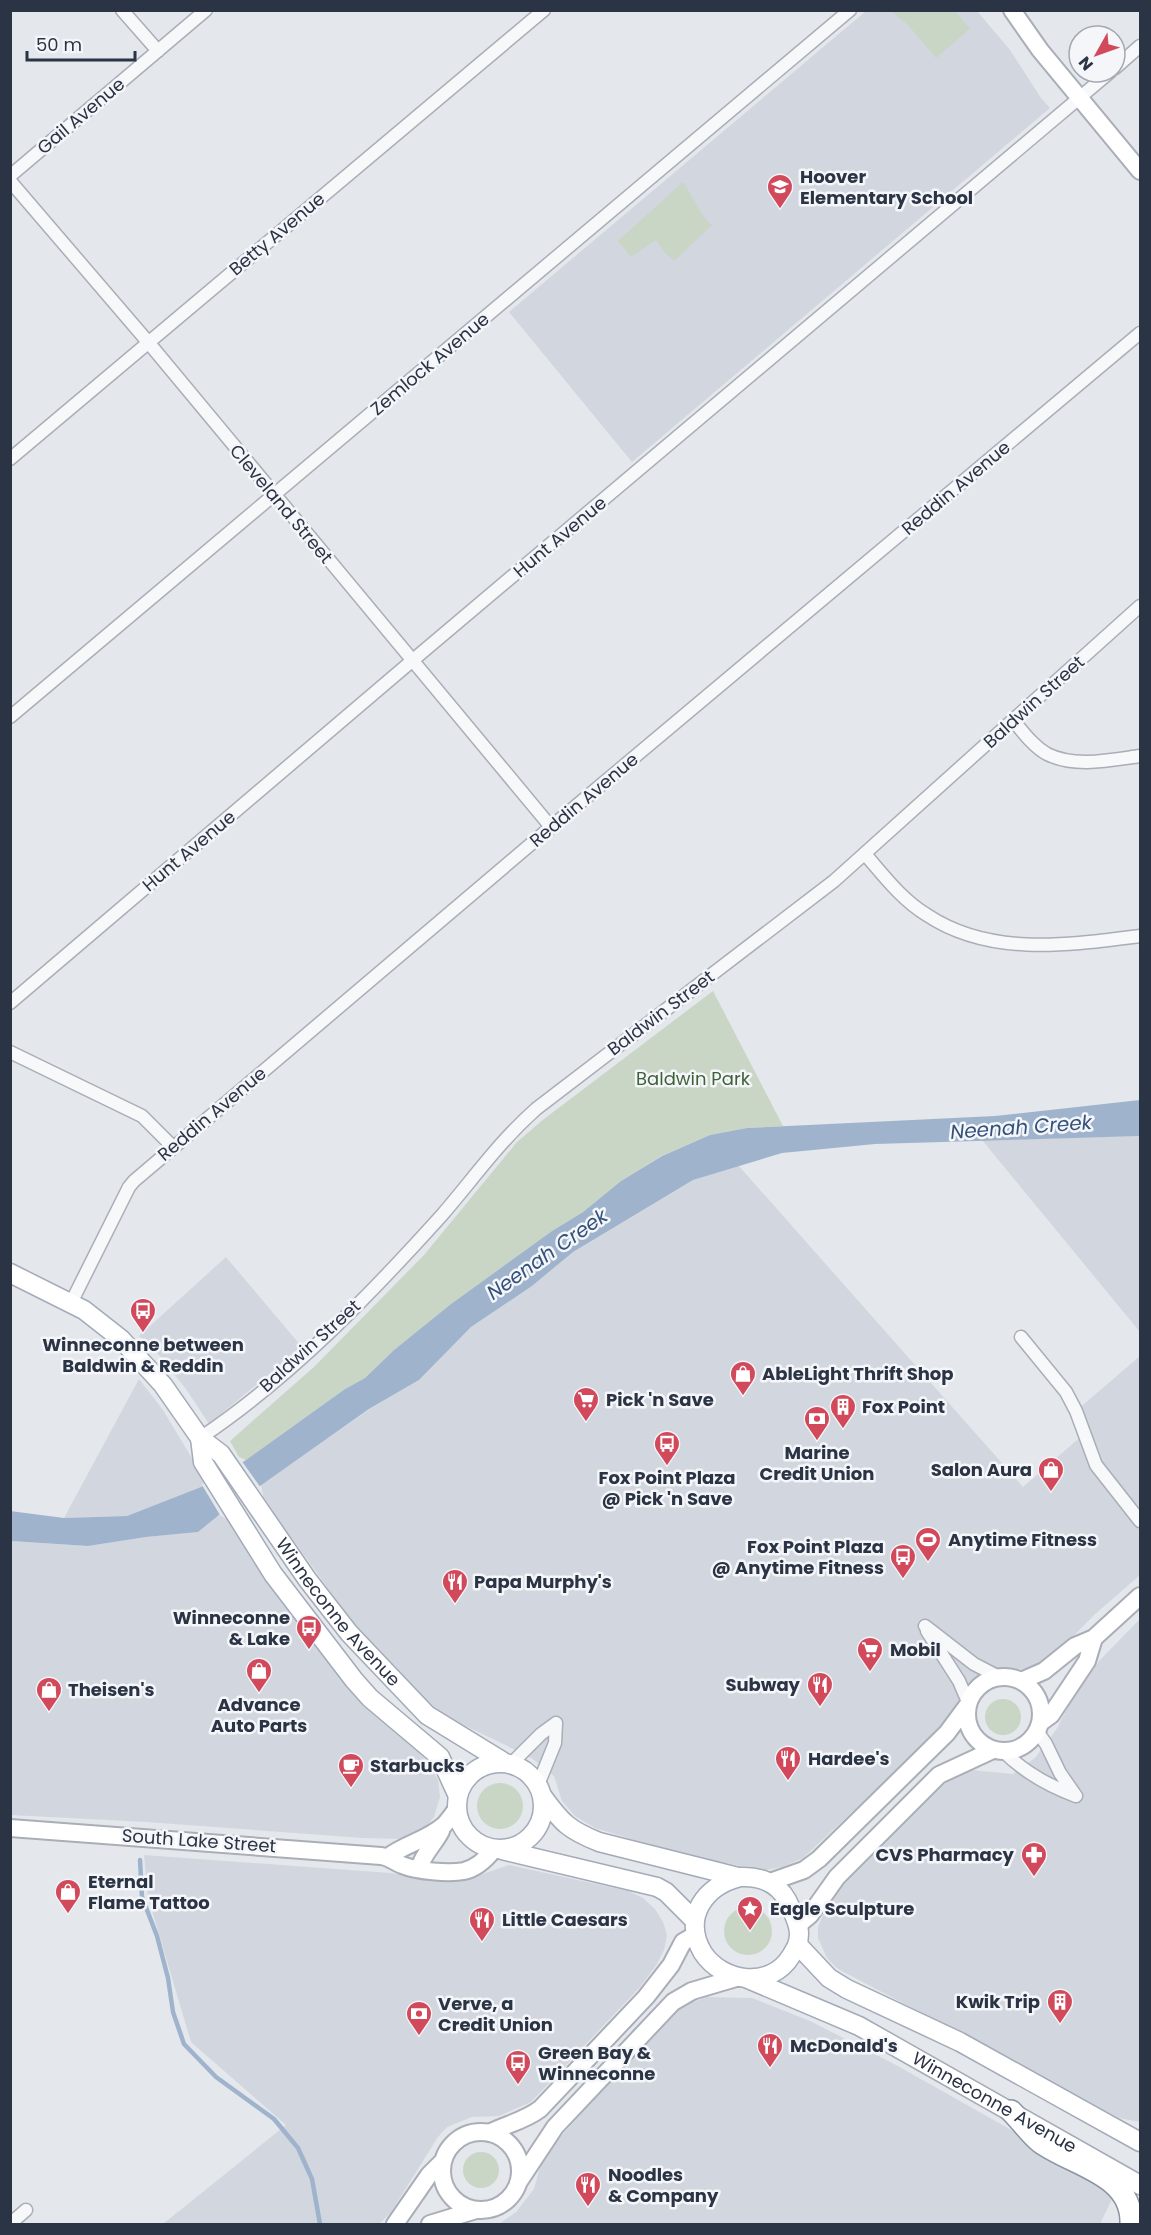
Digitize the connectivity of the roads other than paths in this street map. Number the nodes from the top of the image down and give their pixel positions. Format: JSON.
{"nodes":[{"id":1,"x":122,"y":10,"type":"edge"},
{"id":2,"x":206,"y":10,"type":"edge"},
{"id":3,"x":544,"y":10,"type":"edge"},
{"id":4,"x":850,"y":10,"type":"edge"},
{"id":5,"x":1012,"y":10,"type":"edge"},
{"id":6,"x":1140,"y":46,"type":"edge"},
{"id":7,"x":158,"y":51,"type":"junction"},
{"id":8,"x":1127,"y":57,"type":"edge"},
{"id":9,"x":1096,"y":84,"type":"edge"},
{"id":10,"x":1080,"y":98,"type":"junction"},
{"id":11,"x":1140,"y":171,"type":"edge"},
{"id":12,"x":10,"y":176,"type":"edge"},
{"id":13,"x":10,"y":181,"type":"edge"},
{"id":14,"x":1140,"y":333,"type":"edge"},
{"id":15,"x":148,"y":342,"type":"junction"},
{"id":16,"x":10,"y":459,"type":"edge"},
{"id":17,"x":273,"y":495,"type":"junction"},
{"id":18,"x":1140,"y":606,"type":"edge"},
{"id":19,"x":413,"y":660,"type":"junction"},
{"id":20,"x":10,"y":717,"type":"edge"},
{"id":21,"x":1013,"y":720,"type":"junction"},
{"id":22,"x":1140,"y":756,"type":"edge"},
{"id":23,"x":551,"y":827,"type":"junction"},
{"id":24,"x":865,"y":854,"type":"junction"},
{"id":25,"x":1140,"y":936,"type":"edge"},
{"id":26,"x":10,"y":1003,"type":"edge"},
{"id":27,"x":10,"y":1052,"type":"edge"},
{"id":28,"x":173,"y":1148,"type":"junction"},
{"id":29,"x":10,"y":1273,"type":"edge"},
{"id":30,"x":71,"y":1303,"type":"junction"},
{"id":31,"x":1021,"y":1337,"type":"dead end"},
{"id":32,"x":200,"y":1438,"type":"junction"},
{"id":33,"x":1140,"y":1521,"type":"edge"},
{"id":34,"x":1140,"y":1596,"type":"edge"},
{"id":35,"x":1094,"y":1638,"type":"junction"},
{"id":36,"x":999,"y":1677,"type":"junction"},
{"id":37,"x":1021,"y":1681,"type":"junction"},
{"id":38,"x":968,"y":1704,"type":"junction"},
{"id":39,"x":1038,"y":1727,"type":"junction"},
{"id":40,"x":998,"y":1750,"type":"junction"},
{"id":41,"x":507,"y":1762,"type":"junction"},
{"id":42,"x":540,"y":1791,"type":"junction"},
{"id":43,"x":457,"y":1802,"type":"junction"},
{"id":44,"x":444,"y":1825,"type":"junction"},
{"id":45,"x":10,"y":1828,"type":"edge"},
{"id":46,"x":497,"y":1849,"type":"junction"},
{"id":47,"x":388,"y":1857,"type":"junction"},
{"id":48,"x":418,"y":1869,"type":"junction"},
{"id":49,"x":740,"y":1877,"type":"junction"},
{"id":50,"x":770,"y":1882,"type":"junction"},
{"id":51,"x":798,"y":1925,"type":"junction"},
{"id":52,"x":694,"y":1927,"type":"junction"},
{"id":53,"x":798,"y":1945,"type":"junction"},
{"id":54,"x":742,"y":1978,"type":"junction"},
{"id":55,"x":1011,"y":2111,"type":"junction"},
{"id":56,"x":489,"y":2133,"type":"junction"},
{"id":57,"x":1140,"y":2142,"type":"edge"},
{"id":58,"x":443,"y":2161,"type":"junction"},
{"id":59,"x":518,"y":2183,"type":"junction"},
{"id":60,"x":1140,"y":2185,"type":"edge"},
{"id":61,"x":26,"y":2210,"type":"dead end"},
{"id":62,"x":476,"y":2210,"type":"junction"},
{"id":63,"x":10,"y":2224,"type":"edge"},
{"id":64,"x":395,"y":2224,"type":"edge"},
{"id":65,"x":430,"y":2224,"type":"edge"},
{"id":66,"x":1131,"y":2224,"type":"edge"}],
"edges":[{"from":1,"to":7,"type":"street"},
{"from":2,"to":7,"type":"street","name":"Gail Avenue"},
{"from":3,"to":15,"type":"street","name":"Betty Avenue"},
{"from":4,"to":17,"type":"street","name":"Zemlock Avenue"},
{"from":5,"to":10,"type":"main road"},
{"from":6,"to":8,"type":"street"},
{"from":7,"to":12,"type":"street","name":"Gail Avenue"},
{"from":9,"to":10,"type":"street","name":"Hunt Avenue"},
{"from":10,"to":11,"type":"main road"},
{"from":10,"to":19,"type":"street","name":"Hunt Avenue"},
{"from":13,"to":15,"type":"street","name":"Cleveland Street"},
{"from":14,"to":23,"type":"street","name":"Reddin Avenue"},
{"from":15,"to":16,"type":"street","name":"Betty Avenue"},
{"from":15,"to":17,"type":"street","name":"Cleveland Street"},
{"from":17,"to":19,"type":"street","name":"Cleveland Street"},
{"from":17,"to":20,"type":"street","name":"Zemlock Avenue"},
{"from":18,"to":21,"type":"street","name":"Baldwin Street"},
{"from":19,"to":23,"type":"street","name":"Cleveland Street"},
{"from":19,"to":26,"type":"street","name":"Hunt Avenue"},
{"from":21,"to":22,"type":"street"},
{"from":21,"to":24,"type":"street","name":"Baldwin Street"},
{"from":23,"to":28,"type":"street","name":"Reddin Avenue"},
{"from":24,"to":25,"type":"street"},
{"from":24,"to":32,"type":"street","name":"Baldwin Street"},
{"from":27,"to":28,"type":"street"},
{"from":28,"to":30,"type":"street","name":"Reddin Avenue"},
{"from":29,"to":30,"type":"main road","name":"Winneconne Avenue"},
{"from":30,"to":32,"type":"main road","name":"Winneconne Avenue"},
{"from":31,"to":33,"type":"street"},
{"from":32,"to":41,"type":"main road","name":"Winneconne Avenue"},
{"from":32,"to":43,"type":"main road","name":"Winneconne Avenue"},
{"from":34,"to":35,"type":"main road"},
{"from":35,"to":37,"type":"main road"},
{"from":35,"to":39,"type":"main road"},
{"from":36,"to":37,"type":"main road"},
{"from":36,"to":38,"type":"main road"},
{"from":36,"to":38,"type":"street"},
{"from":37,"to":39,"type":"main road"},
{"from":38,"to":40,"type":"main road"},
{"from":38,"to":50,"type":"main road"},
{"from":39,"to":40,"type":"main road"},
{"from":39,"to":40,"type":"street"},
{"from":40,"to":51,"type":"main road"},
{"from":41,"to":42,"type":"main road"},
{"from":41,"to":42,"type":"street"},
{"from":41,"to":43,"type":"main road"},
{"from":42,"to":46,"type":"main road"},
{"from":42,"to":49,"type":"main road"},
{"from":43,"to":44,"type":"main road"},
{"from":43,"to":46,"type":"main road"},
{"from":44,"to":47,"type":"main road"},
{"from":44,"to":48,"type":"main road"},
{"from":45,"to":47,"type":"main road","name":"South Lake Street"},
{"from":46,"to":48,"type":"main road","name":"South Lake Street"},
{"from":46,"to":52,"type":"main road"},
{"from":47,"to":48,"type":"main road","name":"South Lake Street"},
{"from":49,"to":50,"type":"main road"},
{"from":49,"to":52,"type":"main road"},
{"from":50,"to":51,"type":"main road"},
{"from":51,"to":53,"type":"main road"},
{"from":52,"to":54,"type":"main road"},
{"from":52,"to":56,"type":"main road"},
{"from":53,"to":54,"type":"main road"},
{"from":53,"to":57,"type":"main road","name":"Winneconne Avenue"},
{"from":54,"to":55,"type":"main road","name":"Winneconne Avenue"},
{"from":54,"to":59,"type":"main road"},
{"from":55,"to":60,"type":"main road","name":"Winneconne Avenue"},
{"from":55,"to":66,"type":"highway"},
{"from":56,"to":58,"type":"main road"},
{"from":56,"to":59,"type":"main road"},
{"from":58,"to":62,"type":"main road"},
{"from":58,"to":64,"type":"main road"},
{"from":59,"to":62,"type":"main road"},
{"from":61,"to":63,"type":"street"},
{"from":62,"to":65,"type":"main road"}]}
